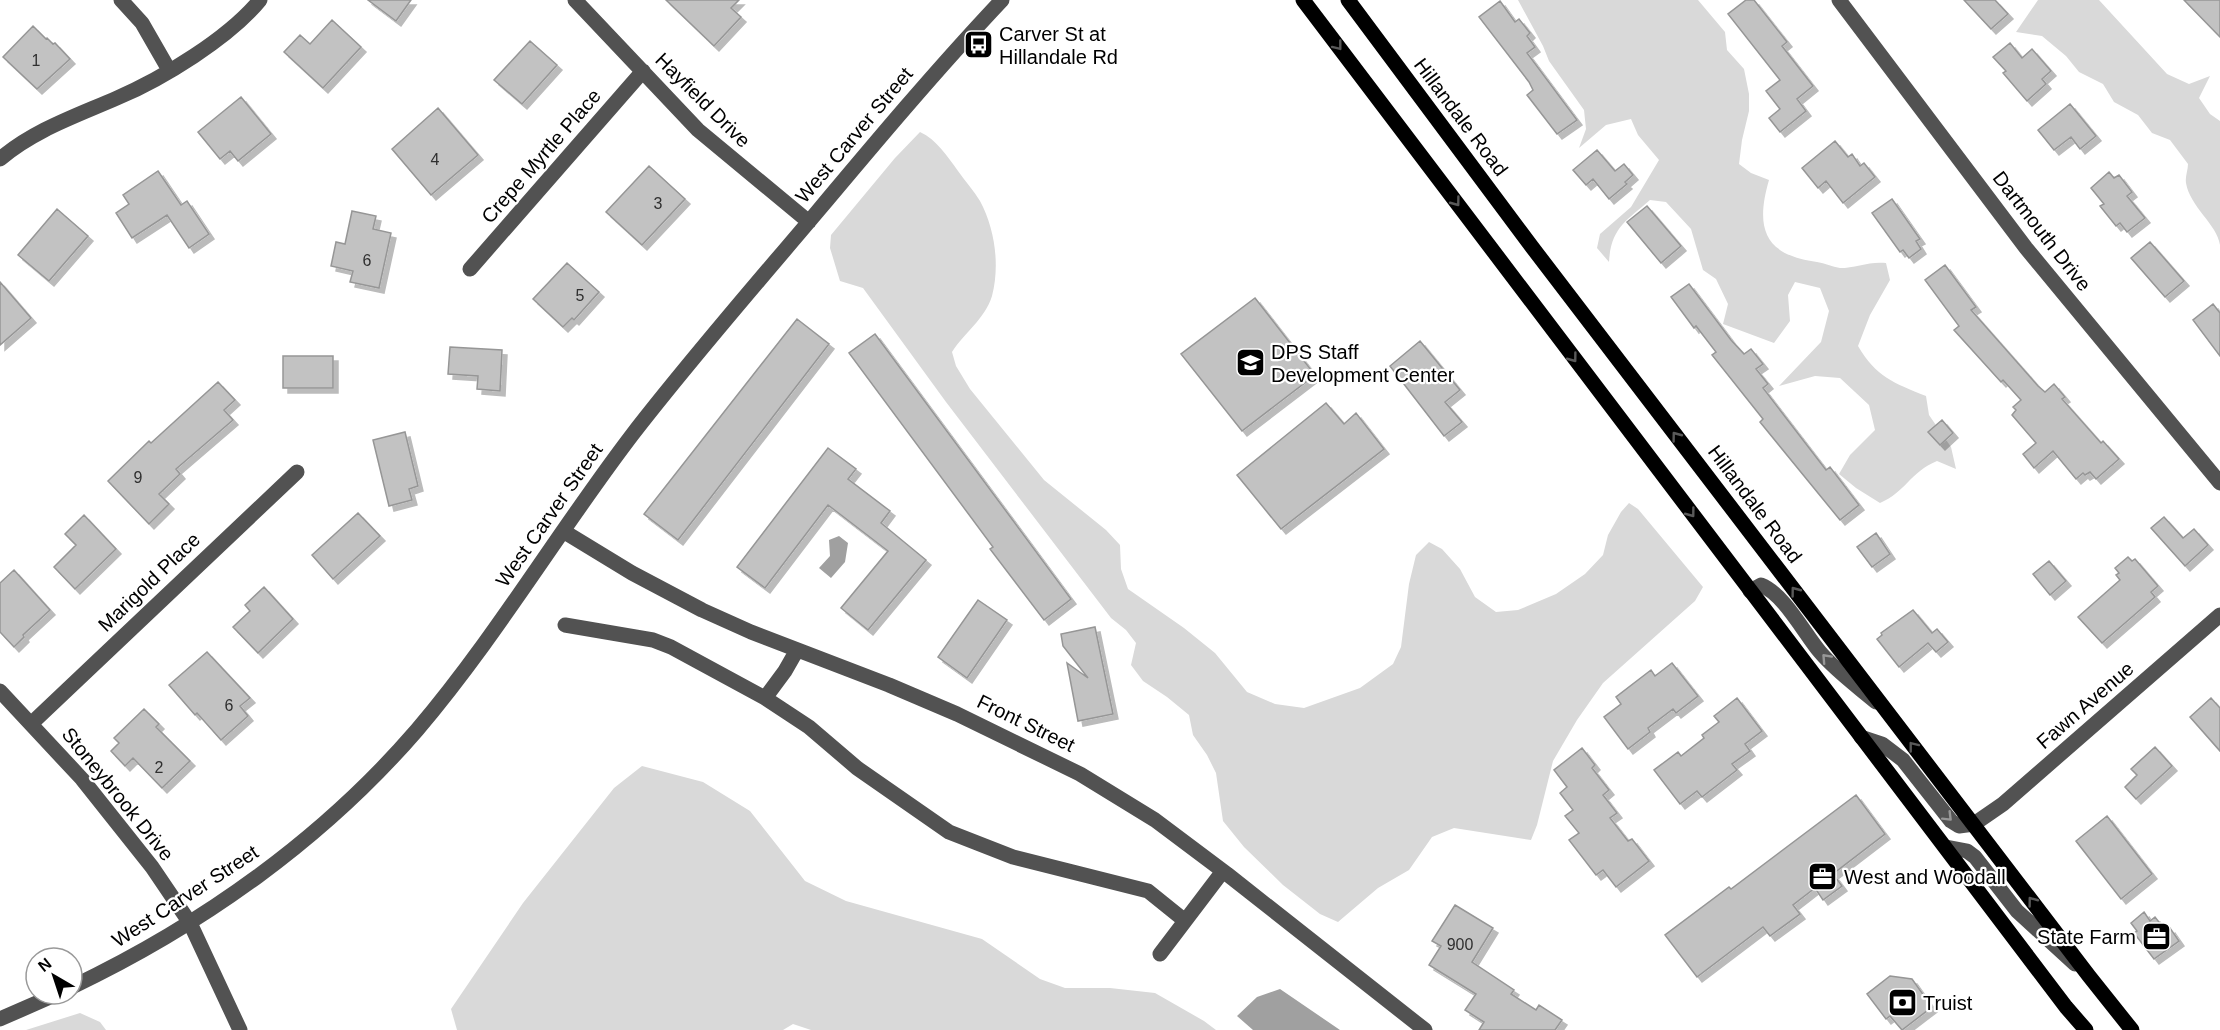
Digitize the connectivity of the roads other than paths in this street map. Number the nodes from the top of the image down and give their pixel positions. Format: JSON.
{"nodes":[{"id":1,"x":121,"y":0,"type":"edge"},
{"id":2,"x":260,"y":0,"type":"edge"},
{"id":3,"x":575,"y":0,"type":"edge"},
{"id":4,"x":1002,"y":0,"type":"edge"},
{"id":5,"x":1303,"y":0,"type":"edge"},
{"id":6,"x":1348,"y":0,"type":"edge"},
{"id":7,"x":1839,"y":0,"type":"edge"},
{"id":8,"x":170,"y":70,"type":"junction"},
{"id":9,"x":643,"y":71,"type":"junction"},
{"id":10,"x":0,"y":159,"type":"edge"},
{"id":11,"x":809,"y":222,"type":"junction"},
{"id":12,"x":470,"y":270,"type":"dead end"},
{"id":13,"x":297,"y":472,"type":"dead end"},
{"id":14,"x":2220,"y":483,"type":"edge"},
{"id":15,"x":563,"y":531,"type":"junction"},
{"id":16,"x":1750,"y":591,"type":"junction"},
{"id":17,"x":2220,"y":615,"type":"edge"},
{"id":18,"x":564,"y":625,"type":"dead end"},
{"id":19,"x":797,"y":650,"type":"junction"},
{"id":20,"x":0,"y":691,"type":"edge"},
{"id":21,"x":765,"y":698,"type":"junction"},
{"id":22,"x":1886,"y":710,"type":"junction"},
{"id":23,"x":32,"y":723,"type":"junction"},
{"id":24,"x":1861,"y":736,"type":"junction"},
{"id":25,"x":1974,"y":824,"type":"junction"},
{"id":26,"x":1946,"y":847,"type":"junction"},
{"id":27,"x":1223,"y":872,"type":"junction"},
{"id":28,"x":1184,"y":920,"type":"junction"},
{"id":29,"x":190,"y":923,"type":"junction"},
{"id":30,"x":1160,"y":954,"type":"dead end"},
{"id":31,"x":2089,"y":976,"type":"junction"},
{"id":32,"x":84,"y":981,"type":"edge"},
{"id":33,"x":30,"y":1006,"type":"edge"},
{"id":34,"x":0,"y":1019,"type":"edge"},
{"id":35,"x":240,"y":1030,"type":"edge"},
{"id":36,"x":1425,"y":1030,"type":"edge"},
{"id":37,"x":2086,"y":1030,"type":"edge"},
{"id":38,"x":2132,"y":1030,"type":"edge"}],
"edges":[{"from":1,"to":8,"type":"street"},
{"from":2,"to":8,"type":"street"},
{"from":3,"to":9,"type":"street","name":"Hayfield Drive"},
{"from":4,"to":11,"type":"street","name":"West Carver Street"},
{"from":5,"to":16,"type":"main road","one_way":true},
{"from":22,"to":6,"type":"main road","name":"Hillandale Road","one_way":true},
{"from":7,"to":14,"type":"street","name":"Dartmouth Drive"},
{"from":8,"to":10,"type":"street"},
{"from":9,"to":11,"type":"street","name":"Hayfield Drive"},
{"from":9,"to":12,"type":"street","name":"Crepe Myrtle Place"},
{"from":11,"to":15,"type":"street","name":"West Carver Street"},
{"from":13,"to":23,"type":"street","name":"Marigold Place"},
{"from":15,"to":19,"type":"street","name":"Front Street"},
{"from":15,"to":29,"type":"street","name":"West Carver Street"},
{"from":22,"to":16,"type":"street","one_way":true},
{"from":16,"to":24,"type":"main road"},
{"from":17,"to":25,"type":"street","name":"Fawn Avenue"},
{"from":18,"to":21,"type":"street"},
{"from":19,"to":21,"type":"street"},
{"from":19,"to":27,"type":"street","name":"Front Street"},
{"from":20,"to":23,"type":"street","name":"Stoneybrook Drive"},
{"from":21,"to":28,"type":"street"},
{"from":25,"to":22,"type":"main road","name":"Hillandale Road","one_way":true},
{"from":23,"to":29,"type":"street","name":"Stoneybrook Drive"},
{"from":24,"to":25,"type":"street","one_way":true},
{"from":24,"to":26,"type":"main road"},
{"from":31,"to":25,"type":"main road","name":"Hillandale Road","one_way":true},
{"from":26,"to":31,"type":"street"},
{"from":26,"to":37,"type":"main road"},
{"from":27,"to":28,"type":"street"},
{"from":27,"to":36,"type":"street","name":"Front Street"},
{"from":28,"to":30,"type":"street"},
{"from":29,"to":32,"type":"street","name":"West Carver Street"},
{"from":29,"to":35,"type":"street","name":"Stoneybrook Drive"},
{"from":31,"to":38,"type":"main road","name":"Hillandale Road"},
{"from":33,"to":34,"type":"street"}]}
